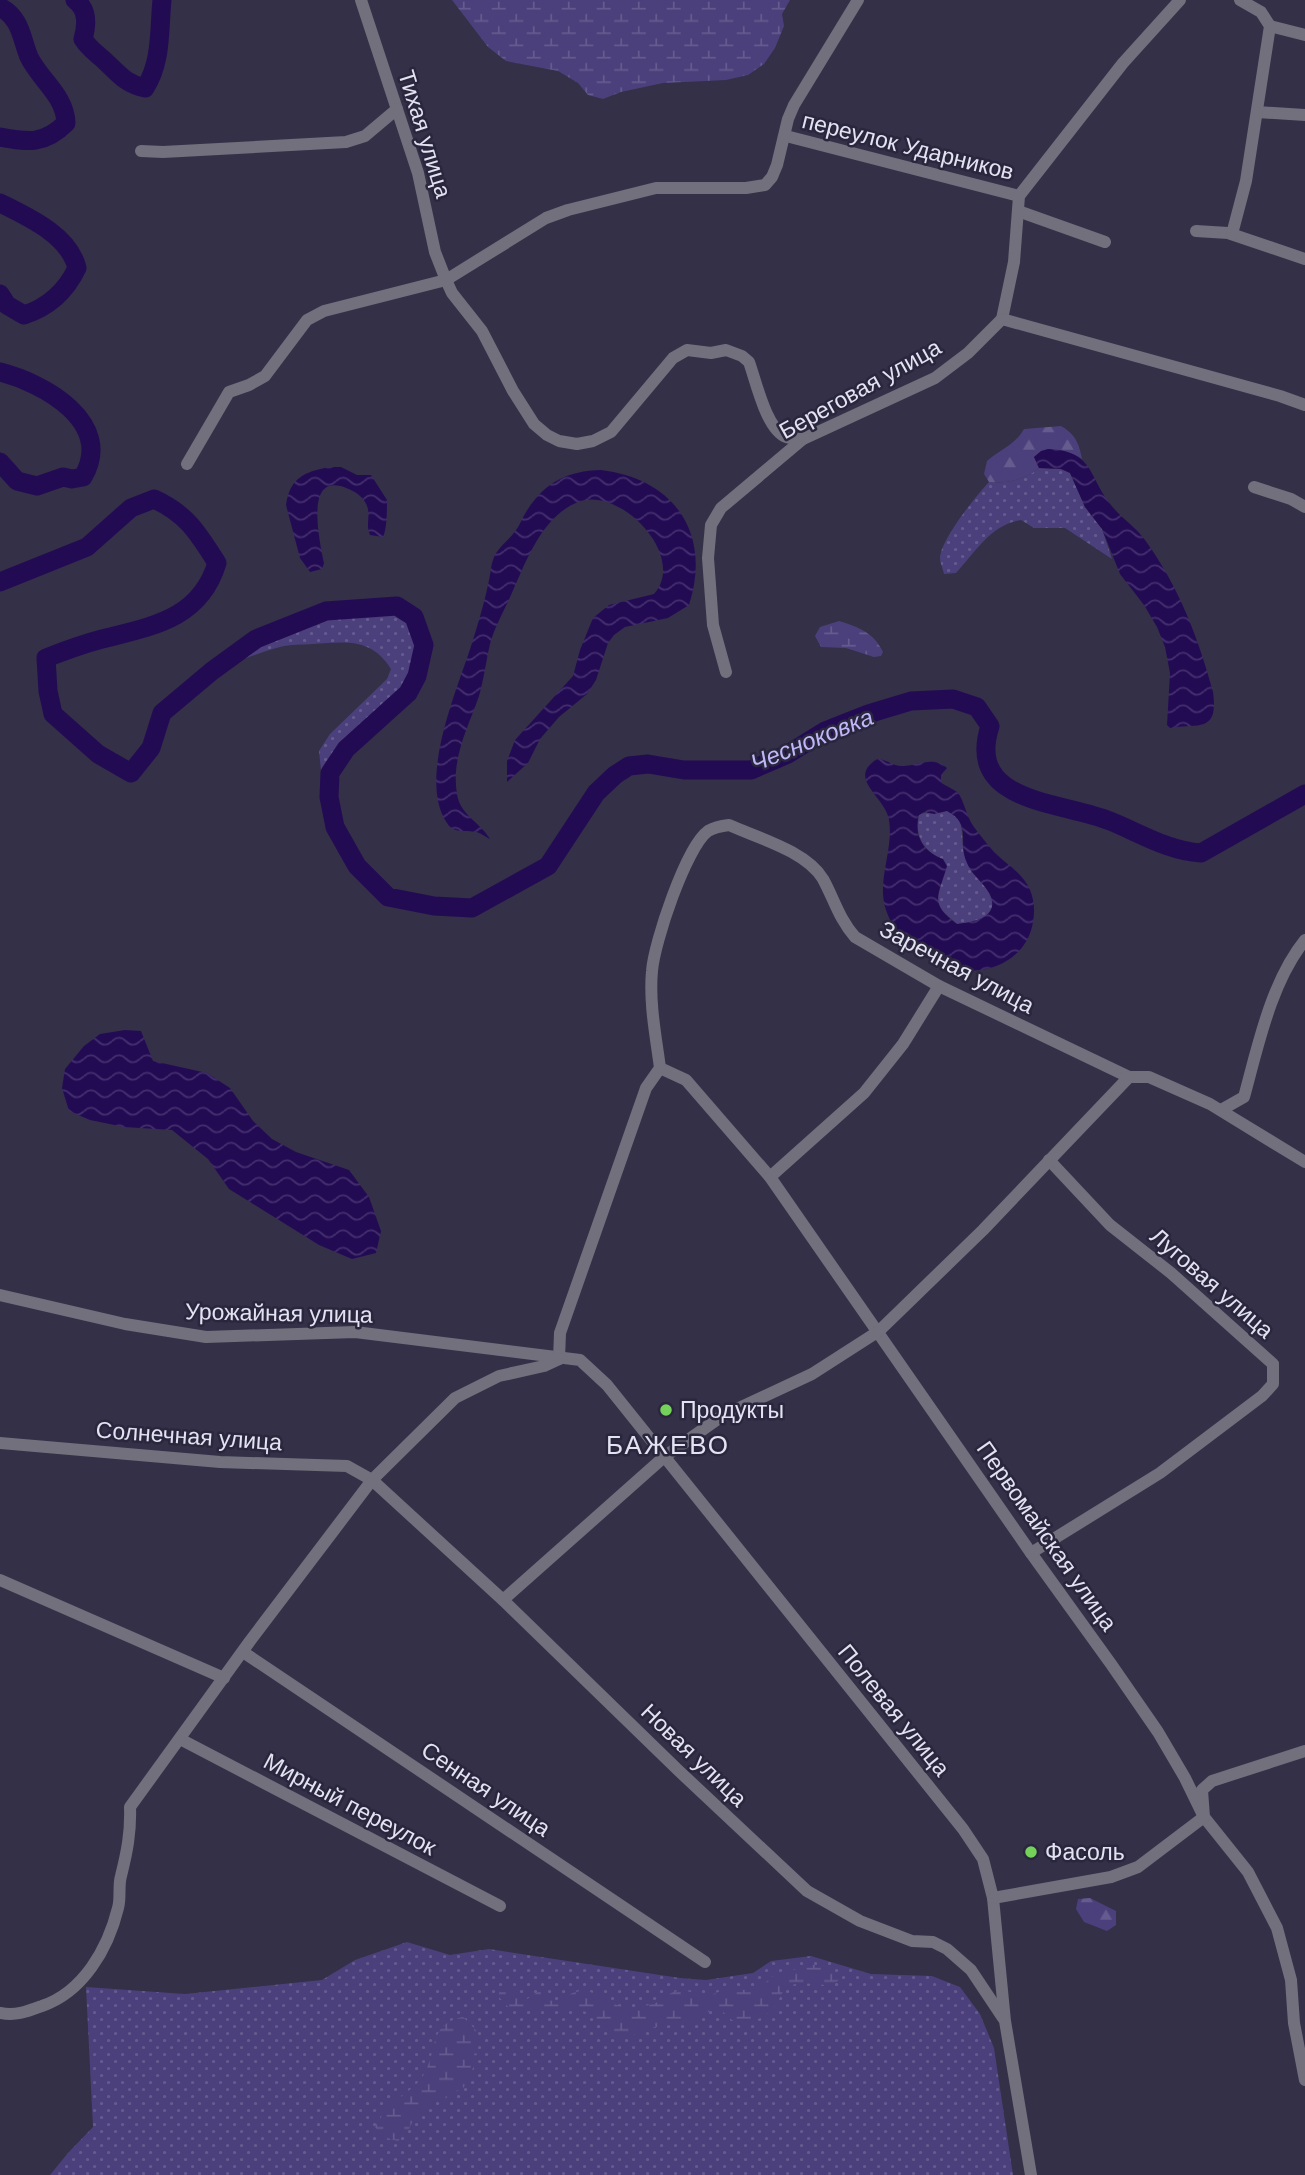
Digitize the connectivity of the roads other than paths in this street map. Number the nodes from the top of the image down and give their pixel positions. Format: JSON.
{"nodes":[{"id":1,"x":360,"y":0,"type":"edge"},
{"id":2,"x":858,"y":0,"type":"edge"},
{"id":3,"x":1180,"y":0,"type":"edge"},
{"id":4,"x":1240,"y":0,"type":"edge"},
{"id":5,"x":1270,"y":26,"type":"junction"},
{"id":6,"x":1305,"y":35,"type":"edge"},
{"id":7,"x":397,"y":108,"type":"junction"},
{"id":8,"x":1257,"y":112,"type":"junction"},
{"id":9,"x":1305,"y":115,"type":"edge"},
{"id":10,"x":786,"y":136,"type":"junction"},
{"id":11,"x":141,"y":151,"type":"dead end"},
{"id":12,"x":1019,"y":196,"type":"junction"},
{"id":13,"x":1018,"y":211,"type":"junction"},
{"id":14,"x":1196,"y":231,"type":"dead end"},
{"id":15,"x":1232,"y":234,"type":"junction"},
{"id":16,"x":1105,"y":242,"type":"dead end"},
{"id":17,"x":1305,"y":259,"type":"edge"},
{"id":18,"x":446,"y":280,"type":"junction"},
{"id":19,"x":1002,"y":319,"type":"junction"},
{"id":20,"x":1305,"y":405,"type":"edge"},
{"id":21,"x":803,"y":439,"type":"junction"},
{"id":22,"x":187,"y":464,"type":"dead end"},
{"id":23,"x":1254,"y":487,"type":"dead end"},
{"id":24,"x":1305,"y":507,"type":"edge"},
{"id":25,"x":726,"y":672,"type":"dead end"},
{"id":26,"x":1305,"y":940,"type":"edge"},
{"id":27,"x":939,"y":986,"type":"junction"},
{"id":28,"x":660,"y":1068,"type":"junction"},
{"id":29,"x":1129,"y":1077,"type":"junction"},
{"id":30,"x":1221,"y":1110,"type":"junction"},
{"id":31,"x":1049,"y":1160,"type":"junction"},
{"id":32,"x":1305,"y":1162,"type":"edge"},
{"id":33,"x":770,"y":1177,"type":"junction"},
{"id":34,"x":0,"y":1295,"type":"edge"},
{"id":35,"x":879,"y":1331,"type":"junction"},
{"id":36,"x":559,"y":1359,"type":"junction"},
{"id":37,"x":0,"y":1443,"type":"edge"},
{"id":38,"x":664,"y":1457,"type":"junction"},
{"id":39,"x":372,"y":1480,"type":"junction"},
{"id":40,"x":1031,"y":1553,"type":"junction"},
{"id":41,"x":0,"y":1580,"type":"edge"},
{"id":42,"x":503,"y":1600,"type":"junction"},
{"id":43,"x":243,"y":1652,"type":"junction"},
{"id":44,"x":224,"y":1678,"type":"junction"},
{"id":45,"x":180,"y":1739,"type":"junction"},
{"id":46,"x":1305,"y":1751,"type":"edge"},
{"id":47,"x":1204,"y":1817,"type":"junction"},
{"id":48,"x":993,"y":1898,"type":"junction"},
{"id":49,"x":500,"y":1906,"type":"dead end"},
{"id":50,"x":705,"y":1962,"type":"dead end"},
{"id":51,"x":0,"y":2013,"type":"edge"},
{"id":52,"x":1005,"y":2021,"type":"junction"},
{"id":53,"x":1305,"y":2080,"type":"edge"},
{"id":54,"x":1031,"y":2175,"type":"edge"}],
"edges":[{"from":1,"to":7,"type":"street","name":"Тихая улица"},
{"from":2,"to":10,"type":"street"},
{"from":3,"to":12,"type":"street"},
{"from":4,"to":5,"type":"street"},
{"from":5,"to":6,"type":"street"},
{"from":5,"to":8,"type":"street"},
{"from":7,"to":11,"type":"street"},
{"from":7,"to":18,"type":"street","name":"Тихая улица"},
{"from":8,"to":9,"type":"street"},
{"from":8,"to":15,"type":"street"},
{"from":10,"to":12,"type":"street","name":"переулок Ударников"},
{"from":10,"to":18,"type":"street"},
{"from":12,"to":13,"type":"street"},
{"from":13,"to":16,"type":"street","name":"переулок Ударников"},
{"from":13,"to":19,"type":"street"},
{"from":14,"to":15,"type":"street"},
{"from":15,"to":17,"type":"street"},
{"from":18,"to":21,"type":"street","name":"Тихая улица"},
{"from":18,"to":22,"type":"street"},
{"from":19,"to":20,"type":"street"},
{"from":19,"to":21,"type":"street","name":"Береговая улица"},
{"from":21,"to":25,"type":"street","name":"Береговая улица"},
{"from":23,"to":24,"type":"street"},
{"from":26,"to":30,"type":"street"},
{"from":27,"to":28,"type":"street","name":"Заречная улица"},
{"from":27,"to":29,"type":"street","name":"Заречная улица"},
{"from":27,"to":33,"type":"street"},
{"from":28,"to":33,"type":"street","name":"Первомайская улица"},
{"from":28,"to":36,"type":"street"},
{"from":29,"to":30,"type":"street","name":"Заречная улица"},
{"from":29,"to":31,"type":"street"},
{"from":30,"to":32,"type":"street","name":"Заречная улица"},
{"from":31,"to":35,"type":"street"},
{"from":31,"to":40,"type":"street","name":"Луговая улица"},
{"from":33,"to":35,"type":"street","name":"Первомайская улица"},
{"from":34,"to":36,"type":"street","name":"Урожайная улица"},
{"from":35,"to":38,"type":"street"},
{"from":35,"to":40,"type":"street","name":"Первомайская улица"},
{"from":36,"to":38,"type":"street","name":"Полевая улица"},
{"from":36,"to":39,"type":"street"},
{"from":37,"to":39,"type":"street","name":"Солнечная улица"},
{"from":38,"to":42,"type":"street"},
{"from":38,"to":48,"type":"street","name":"Полевая улица"},
{"from":39,"to":42,"type":"street","name":"Новая улица"},
{"from":39,"to":43,"type":"street"},
{"from":40,"to":47,"type":"street","name":"Первомайская улица"},
{"from":41,"to":44,"type":"street"},
{"from":42,"to":52,"type":"street","name":"Новая улица"},
{"from":43,"to":44,"type":"street"},
{"from":43,"to":50,"type":"street","name":"Сенная улица"},
{"from":44,"to":45,"type":"street"},
{"from":45,"to":49,"type":"street","name":"Мирный переулок"},
{"from":45,"to":51,"type":"street"},
{"from":46,"to":47,"type":"street"},
{"from":47,"to":48,"type":"street"},
{"from":47,"to":53,"type":"street","name":"Первомайская улица"},
{"from":48,"to":52,"type":"street","name":"Полевая улица"},
{"from":52,"to":54,"type":"street","name":"Полевая улица"}]}
